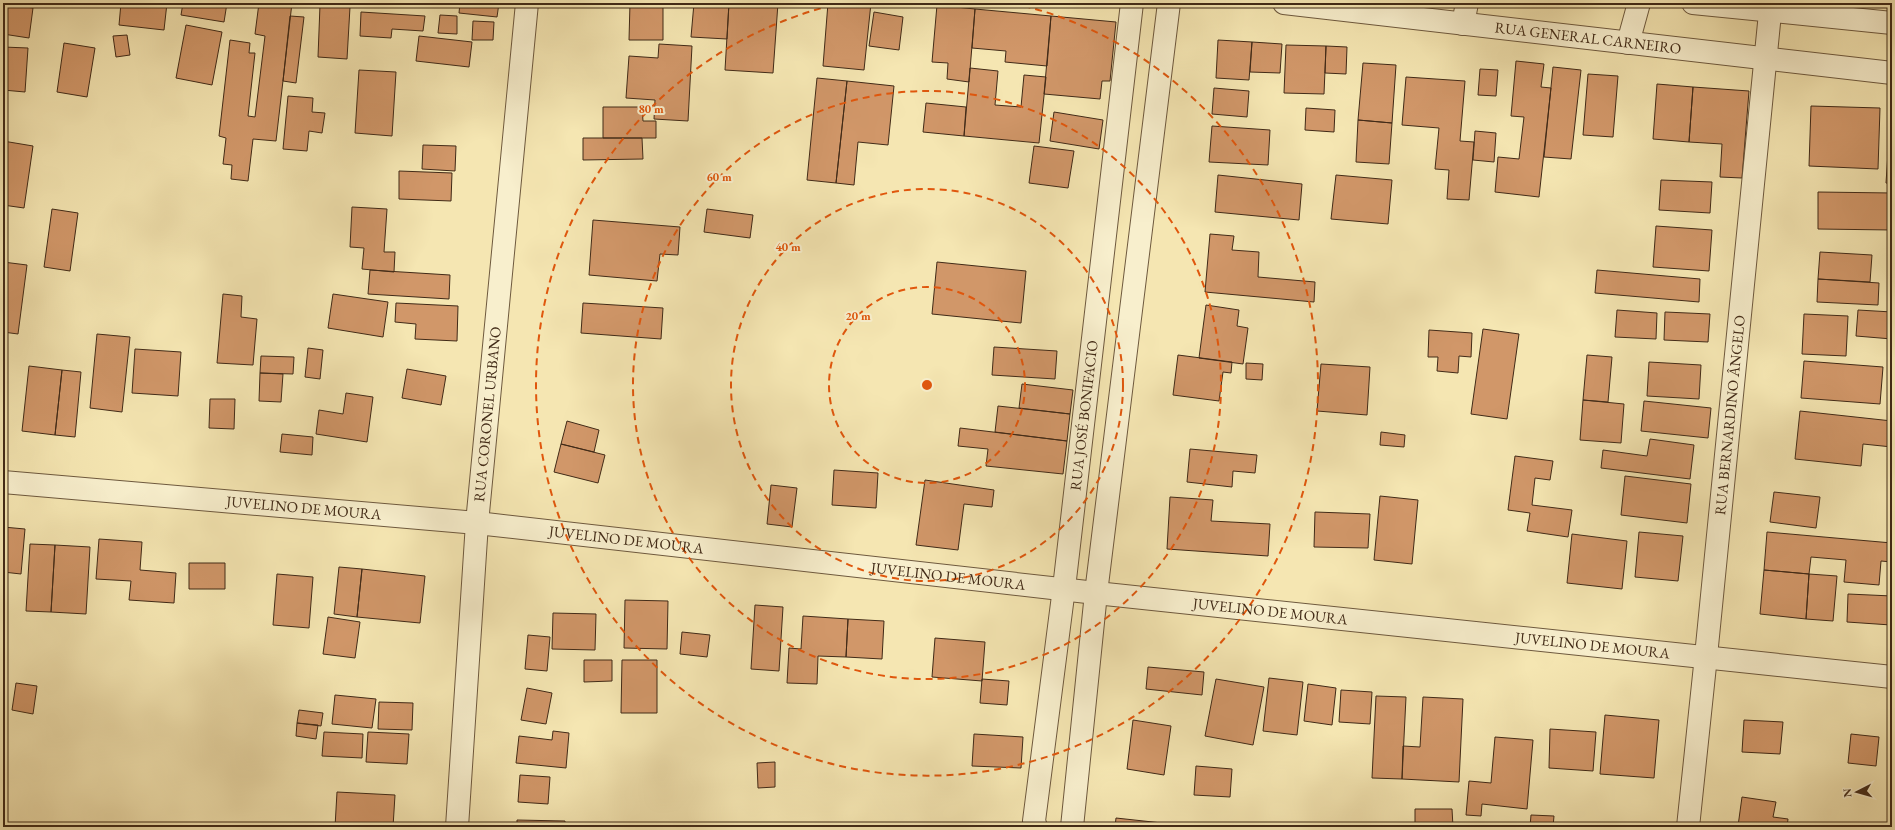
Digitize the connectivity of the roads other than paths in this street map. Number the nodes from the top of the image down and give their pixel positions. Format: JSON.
{"nodes":[{"id":1,"x":527,"y":3,"type":"edge"},
{"id":2,"x":1132,"y":3,"type":"edge"},
{"id":3,"x":1169,"y":3,"type":"edge"},
{"id":4,"x":1284,"y":3,"type":"edge"},
{"id":5,"x":1467,"y":3,"type":"edge"},
{"id":6,"x":1639,"y":3,"type":"edge"},
{"id":7,"x":1693,"y":3,"type":"edge"},
{"id":8,"x":1322,"y":5,"type":"edge"},
{"id":9,"x":1771,"y":7,"type":"edge"},
{"id":10,"x":1892,"y":23,"type":"edge"},
{"id":11,"x":1463,"y":24,"type":"junction"},
{"id":12,"x":1628,"y":43,"type":"junction"},
{"id":13,"x":1765,"y":59,"type":"junction"},
{"id":14,"x":1892,"y":73,"type":"edge"},
{"id":15,"x":3,"y":482,"type":"edge"},
{"id":16,"x":477,"y":523,"type":"junction"},
{"id":17,"x":1064,"y":588,"type":"junction"},
{"id":18,"x":1096,"y":593,"type":"junction"},
{"id":19,"x":1706,"y":656,"type":"junction"},
{"id":20,"x":1892,"y":677,"type":"edge"},
{"id":21,"x":457,"y":827,"type":"edge"},
{"id":22,"x":1036,"y":827,"type":"edge"},
{"id":23,"x":1072,"y":827,"type":"edge"},
{"id":24,"x":1688,"y":827,"type":"edge"}],
"edges":[{"from":1,"to":16,"type":"street","name":"RUA CORONEL URBANO"},
{"from":2,"to":17,"type":"street","name":"RUA JOSÉ BONIFACIO"},
{"from":3,"to":18,"type":"street"},
{"from":4,"to":8,"type":"street","name":"RUA GENERAL CARNEIRO"},
{"from":5,"to":11,"type":"street"},
{"from":6,"to":12,"type":"street"},
{"from":7,"to":9,"type":"street"},
{"from":8,"to":11,"type":"street","name":"RUA GENERAL CARNEIRO"},
{"from":9,"to":10,"type":"street"},
{"from":9,"to":13,"type":"street","name":"RUA BERNARDINO ÂNGELO"},
{"from":11,"to":12,"type":"street","name":"RUA GENERAL CARNEIRO"},
{"from":12,"to":13,"type":"street","name":"RUA GENERAL CARNEIRO"},
{"from":13,"to":14,"type":"street","name":"RUA GENERAL CARNEIRO"},
{"from":13,"to":19,"type":"street","name":"RUA BERNARDINO ÂNGELO"},
{"from":15,"to":16,"type":"street","name":"JUVELINO DE MOURA"},
{"from":16,"to":17,"type":"street","name":"JUVELINO DE MOURA"},
{"from":16,"to":21,"type":"street","name":"RUA CORONEL URBANO"},
{"from":17,"to":18,"type":"street","name":"JUVELINO DE MOURA"},
{"from":17,"to":22,"type":"street","name":"RUA JOSÉ BONIFACIO"},
{"from":18,"to":19,"type":"street","name":"JUVELINO DE MOURA"},
{"from":18,"to":23,"type":"street"},
{"from":19,"to":20,"type":"street","name":"JUVELINO DE MOURA"},
{"from":19,"to":24,"type":"street","name":"RUA BERNARDINO ÂNGELO"}]}
